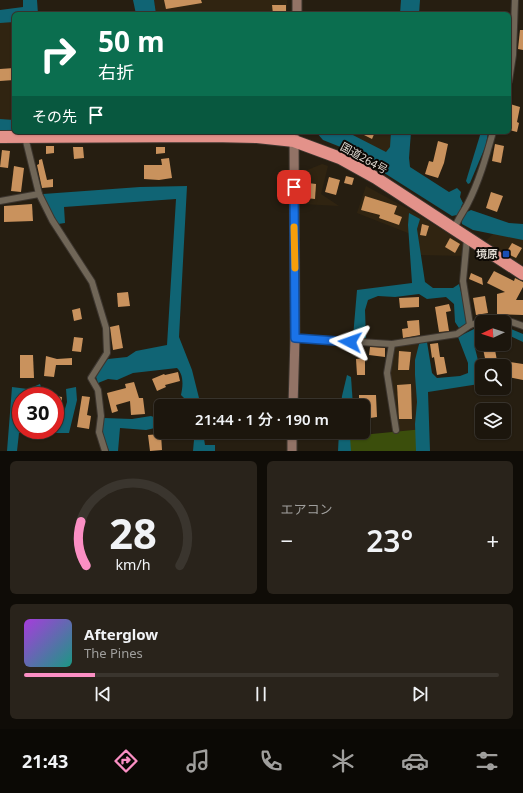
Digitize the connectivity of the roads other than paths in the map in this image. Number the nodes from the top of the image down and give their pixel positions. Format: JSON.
{"nodes":[{"id":1,"x":297,"y":0,"type":"edge"},
{"id":2,"x":515,"y":0,"type":"edge"},
{"id":3,"x":297,"y":12,"type":"edge"},
{"id":4,"x":511,"y":68,"type":"edge"},
{"id":5,"x":493,"y":134,"type":"edge"},
{"id":6,"x":0,"y":137,"type":"edge"},
{"id":7,"x":25,"y":137,"type":"junction"},
{"id":8,"x":294,"y":137,"type":"edge"},
{"id":9,"x":40,"y":194,"type":"junction"},
{"id":10,"x":0,"y":201,"type":"edge"},
{"id":11,"x":455,"y":225,"type":"junction"},
{"id":12,"x":467,"y":238,"type":"junction"},
{"id":13,"x":523,"y":274,"type":"edge"},
{"id":14,"x":470,"y":325,"type":"junction"},
{"id":15,"x":523,"y":326,"type":"edge"},
{"id":16,"x":295,"y":338,"type":"junction"},
{"id":17,"x":392,"y":344,"type":"junction"},
{"id":18,"x":293,"y":399,"type":"edge"},
{"id":19,"x":396,"y":430,"type":"dead end"},
{"id":20,"x":292,"y":439,"type":"edge"},
{"id":21,"x":105,"y":451,"type":"edge"},
{"id":22,"x":292,"y":451,"type":"edge"}],
"edges":[{"from":1,"to":3,"type":"street"},
{"from":2,"to":4,"type":"street"},
{"from":5,"to":11,"type":"street"},
{"from":6,"to":7,"type":"highway","name":"国道264号"},
{"from":7,"to":8,"type":"highway","name":"国道264号"},
{"from":7,"to":9,"type":"street"},
{"from":8,"to":11,"type":"highway","name":"国道264号"},
{"from":8,"to":16,"type":"street"},
{"from":9,"to":10,"type":"street"},
{"from":9,"to":21,"type":"street"},
{"from":11,"to":12,"type":"highway","name":"国道264号"},
{"from":12,"to":13,"type":"highway","name":"国道264号"},
{"from":12,"to":14,"type":"street"},
{"from":14,"to":15,"type":"street"},
{"from":14,"to":17,"type":"street"},
{"from":16,"to":17,"type":"street"},
{"from":16,"to":18,"type":"street"},
{"from":17,"to":19,"type":"street"},
{"from":20,"to":22,"type":"street"}]}
